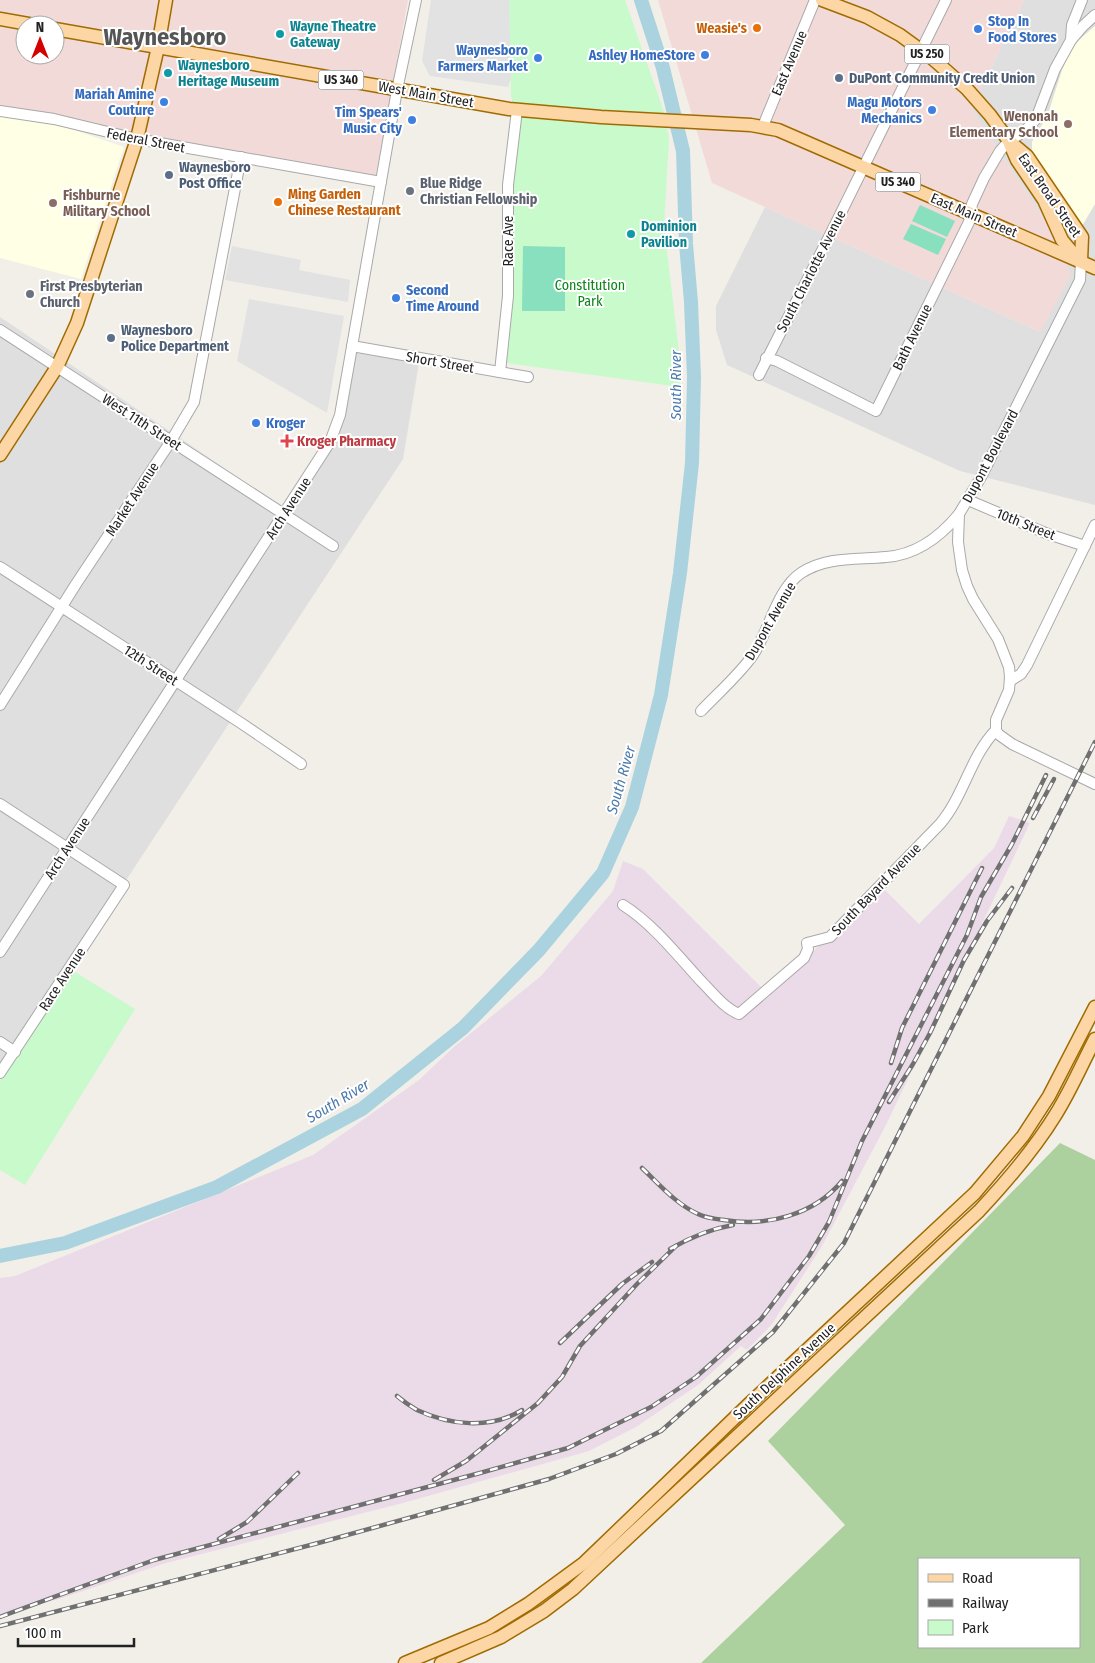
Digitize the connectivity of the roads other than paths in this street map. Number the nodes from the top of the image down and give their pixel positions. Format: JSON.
{"nodes":[{"id":1,"x":166,"y":0,"type":"edge"},
{"id":2,"x":416,"y":0,"type":"edge"},
{"id":3,"x":815,"y":0,"type":"edge"},
{"id":4,"x":822,"y":0,"type":"edge"},
{"id":5,"x":946,"y":0,"type":"edge"},
{"id":6,"x":1082,"y":0,"type":"edge"},
{"id":7,"x":1095,"y":15,"type":"edge"},
{"id":8,"x":0,"y":19,"type":"edge"},
{"id":9,"x":15,"y":22,"type":"edge"},
{"id":10,"x":65,"y":30,"type":"edge"},
{"id":11,"x":1071,"y":40,"type":"junction"},
{"id":12,"x":158,"y":47,"type":"junction"},
{"id":13,"x":921,"y":49,"type":"junction"},
{"id":14,"x":397,"y":90,"type":"junction"},
{"id":15,"x":0,"y":110,"type":"edge"},
{"id":16,"x":517,"y":110,"type":"junction"},
{"id":17,"x":710,"y":122,"type":"joint"},
{"id":18,"x":763,"y":126,"type":"junction"},
{"id":19,"x":137,"y":139,"type":"junction"},
{"id":20,"x":1009,"y":141,"type":"junction"},
{"id":21,"x":241,"y":157,"type":"junction"},
{"id":22,"x":862,"y":167,"type":"junction"},
{"id":23,"x":381,"y":182,"type":"junction"},
{"id":24,"x":970,"y":214,"type":"junction"},
{"id":25,"x":1081,"y":262,"type":"junction"},
{"id":26,"x":1095,"y":268,"type":"edge"},
{"id":27,"x":0,"y":330,"type":"edge"},
{"id":28,"x":352,"y":346,"type":"junction"},
{"id":29,"x":766,"y":358,"type":"junction"},
{"id":30,"x":56,"y":367,"type":"junction"},
{"id":31,"x":500,"y":372,"type":"junction"},
{"id":32,"x":759,"y":375,"type":"dead end"},
{"id":33,"x":528,"y":377,"type":"dead end"},
{"id":34,"x":171,"y":441,"type":"junction"},
{"id":35,"x":0,"y":455,"type":"edge"},
{"id":36,"x":968,"y":500,"type":"junction"},
{"id":37,"x":284,"y":514,"type":"junction"},
{"id":38,"x":959,"y":514,"type":"junction"},
{"id":39,"x":1095,"y":525,"type":"edge"},
{"id":40,"x":333,"y":546,"type":"dead end"},
{"id":41,"x":1085,"y":546,"type":"junction"},
{"id":42,"x":0,"y":567,"type":"edge"},
{"id":43,"x":62,"y":607,"type":"junction"},
{"id":44,"x":176,"y":681,"type":"junction"},
{"id":45,"x":1010,"y":682,"type":"junction"},
{"id":46,"x":0,"y":705,"type":"edge"},
{"id":47,"x":701,"y":711,"type":"dead end"},
{"id":48,"x":996,"y":730,"type":"junction"},
{"id":49,"x":301,"y":764,"type":"dead end"},
{"id":50,"x":1095,"y":784,"type":"edge"},
{"id":51,"x":0,"y":804,"type":"edge"},
{"id":52,"x":67,"y":848,"type":"junction"},
{"id":53,"x":623,"y":905,"type":"dead end"},
{"id":54,"x":0,"y":952,"type":"edge"},
{"id":55,"x":1095,"y":1007,"type":"edge"},
{"id":56,"x":1080,"y":1039,"type":"junction"},
{"id":57,"x":0,"y":1042,"type":"edge"},
{"id":58,"x":1094,"y":1044,"type":"edge"},
{"id":59,"x":15,"y":1052,"type":"junction"},
{"id":60,"x":0,"y":1074,"type":"edge"},
{"id":61,"x":405,"y":1663,"type":"edge"},
{"id":62,"x":441,"y":1663,"type":"edge"}],
"edges":[{"from":1,"to":12,"type":"main road"},
{"from":2,"to":14,"type":"street","name":"Arch Avenue"},
{"from":3,"to":18,"type":"street","name":"East Avenue"},
{"from":4,"to":13,"type":"main road","name":"East Broad Street","number":"US 250"},
{"from":5,"to":13,"type":"street","name":"South Charlotte Avenue"},
{"from":6,"to":11,"type":"street"},
{"from":7,"to":11,"type":"street"},
{"from":8,"to":9,"type":"main road"},
{"from":10,"to":12,"type":"main road","name":"West Main Street","number":"US 340"},
{"from":11,"to":20,"type":"street","name":"Bath Avenue"},
{"from":12,"to":14,"type":"main road","name":"West Main Street","number":"US 340"},
{"from":12,"to":19,"type":"main road"},
{"from":13,"to":20,"type":"main road","name":"East Broad Street","number":"US 250"},
{"from":13,"to":22,"type":"street","name":"South Charlotte Avenue"},
{"from":14,"to":16,"type":"main road","name":"West Main Street","number":"US 340"},
{"from":14,"to":23,"type":"street","name":"Arch Avenue"},
{"from":15,"to":19,"type":"street","name":"Federal Street"},
{"from":16,"to":17,"type":"main road","name":"West Main Street","number":"US 340"},
{"from":16,"to":31,"type":"street","name":"Race Ave"},
{"from":17,"to":18,"type":"main road","name":"East Main Street","number":"US 340"},
{"from":18,"to":22,"type":"main road","name":"East Main Street","number":"US 340"},
{"from":19,"to":21,"type":"street","name":"Federal Street"},
{"from":19,"to":30,"type":"main road"},
{"from":20,"to":24,"type":"street","name":"Bath Avenue"},
{"from":20,"to":25,"type":"main road","name":"East Broad Street","number":"US 250"},
{"from":20,"to":25,"type":"main road","name":"East Broad Street","number":"US 250"},
{"from":21,"to":23,"type":"street","name":"Federal Street"},
{"from":21,"to":34,"type":"street","name":"Market Avenue"},
{"from":22,"to":24,"type":"main road","name":"East Main Street","number":"US 340"},
{"from":22,"to":29,"type":"street","name":"South Charlotte Avenue"},
{"from":23,"to":28,"type":"street","name":"Arch Avenue"},
{"from":24,"to":25,"type":"main road","name":"East Main Street","number":"US 340"},
{"from":24,"to":29,"type":"street","name":"Bath Avenue"},
{"from":25,"to":26,"type":"main road","name":"East Main Street","number":"US 250"},
{"from":25,"to":36,"type":"street","name":"Dupont Boulevard"},
{"from":27,"to":30,"type":"street","name":"West 11th Street"},
{"from":28,"to":31,"type":"street","name":"Short Street"},
{"from":28,"to":37,"type":"street","name":"Arch Avenue"},
{"from":29,"to":32,"type":"street","name":"South Charlotte Avenue"},
{"from":30,"to":34,"type":"street","name":"West 11th Street"},
{"from":30,"to":35,"type":"main road"},
{"from":31,"to":33,"type":"street","name":"Short Street"},
{"from":34,"to":37,"type":"street","name":"West 11th Street"},
{"from":34,"to":43,"type":"street","name":"Market Avenue"},
{"from":36,"to":38,"type":"street","name":"Dupont Boulevard"},
{"from":36,"to":41,"type":"street","name":"10th Street"},
{"from":37,"to":40,"type":"street","name":"West 11th Street"},
{"from":37,"to":44,"type":"street","name":"Arch Avenue"},
{"from":38,"to":45,"type":"street","name":"Dupont Boulevard"},
{"from":38,"to":47,"type":"street","name":"Dupont Avenue"},
{"from":39,"to":41,"type":"street","name":"South Bayard Avenue"},
{"from":41,"to":45,"type":"street","name":"South Bayard Avenue"},
{"from":42,"to":43,"type":"street","name":"12th Street"},
{"from":43,"to":44,"type":"street","name":"12th Street"},
{"from":43,"to":46,"type":"street","name":"Market Avenue"},
{"from":44,"to":49,"type":"street","name":"12th Street"},
{"from":44,"to":52,"type":"street","name":"Arch Avenue"},
{"from":45,"to":48,"type":"street","name":"South Bayard Avenue"},
{"from":48,"to":50,"type":"street"},
{"from":48,"to":53,"type":"street","name":"South Bayard Avenue"},
{"from":51,"to":52,"type":"street"},
{"from":52,"to":54,"type":"street","name":"Arch Avenue"},
{"from":52,"to":59,"type":"street","name":"Race Avenue"},
{"from":55,"to":56,"type":"main road","name":"South Delphine Avenue"},
{"from":56,"to":58,"type":"street"},
{"from":56,"to":61,"type":"main road","name":"South Delphine Avenue"},
{"from":57,"to":59,"type":"street"},
{"from":58,"to":62,"type":"main road","name":"South Delphine Avenue"},
{"from":59,"to":60,"type":"street","name":"Race Avenue"}]}
